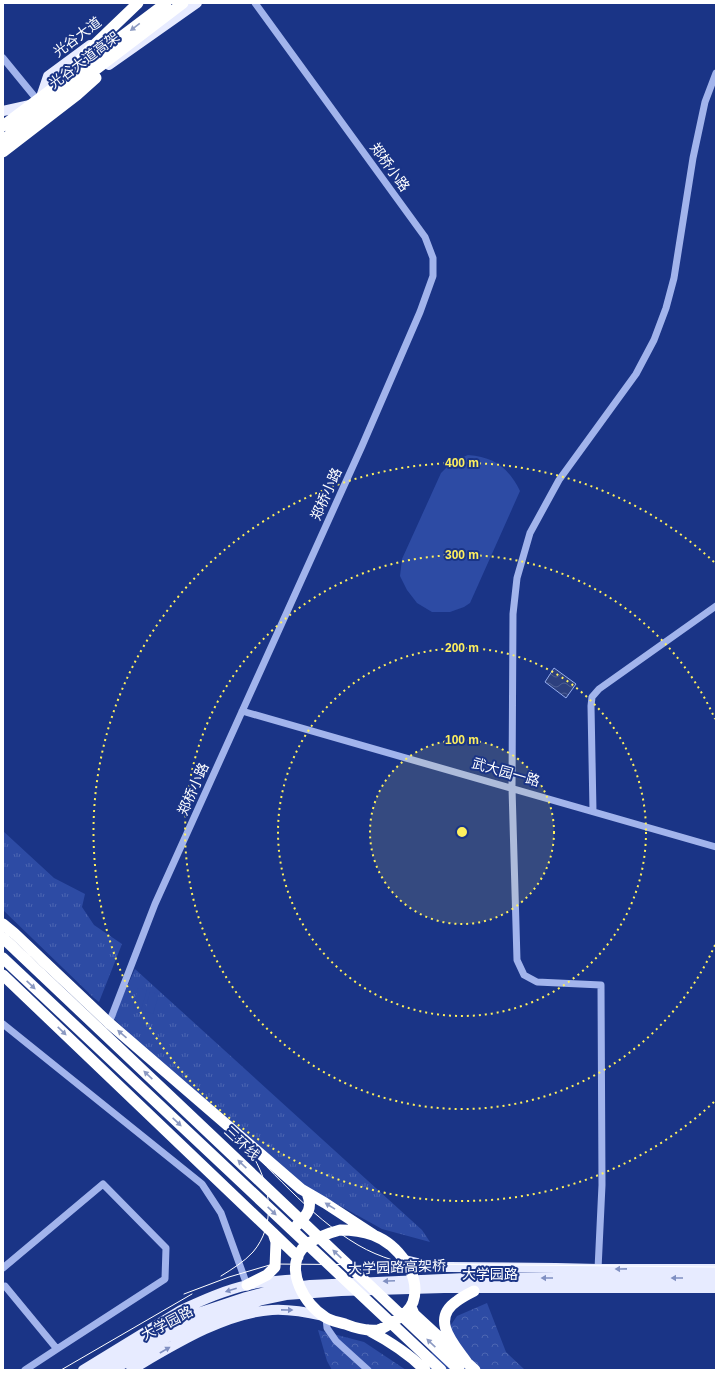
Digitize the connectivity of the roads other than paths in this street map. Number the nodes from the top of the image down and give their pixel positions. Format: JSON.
{"nodes":[{"id":1,"x":138,"y":3,"type":"edge"},
{"id":2,"x":146,"y":3,"type":"edge"},
{"id":3,"x":166,"y":3,"type":"edge"},
{"id":4,"x":183,"y":3,"type":"edge"},
{"id":5,"x":197,"y":3,"type":"edge"},
{"id":6,"x":255,"y":3,"type":"edge"},
{"id":7,"x":3,"y":58,"type":"edge"},
{"id":8,"x":111,"y":64,"type":"junction"},
{"id":9,"x":716,"y":73,"type":"edge"},
{"id":10,"x":60,"y":83,"type":"junction"},
{"id":11,"x":39,"y":102,"type":"junction"},
{"id":12,"x":3,"y":111,"type":"edge"},
{"id":13,"x":3,"y":126,"type":"edge"},
{"id":14,"x":3,"y":140,"type":"edge"},
{"id":15,"x":3,"y":146,"type":"edge"},
{"id":16,"x":3,"y":152,"type":"edge"},
{"id":17,"x":716,"y":606,"type":"edge"},
{"id":18,"x":242,"y":711,"type":"junction"},
{"id":19,"x":512,"y":788,"type":"junction"},
{"id":20,"x":593,"y":811,"type":"junction"},
{"id":21,"x":716,"y":847,"type":"edge"},
{"id":22,"x":3,"y":921,"type":"edge"},
{"id":23,"x":3,"y":924,"type":"edge"},
{"id":24,"x":8,"y":937,"type":"edge"},
{"id":25,"x":3,"y":958,"type":"edge"},
{"id":26,"x":3,"y":975,"type":"edge"},
{"id":27,"x":108,"y":1023,"type":"junction"},
{"id":28,"x":3,"y":1024,"type":"edge"},
{"id":29,"x":307,"y":1193,"type":"junction"},
{"id":30,"x":273,"y":1233,"type":"junction"},
{"id":31,"x":374,"y":1235,"type":"junction"},
{"id":32,"x":298,"y":1257,"type":"junction"},
{"id":33,"x":405,"y":1260,"type":"junction"},
{"id":34,"x":3,"y":1268,"type":"edge"},
{"id":35,"x":598,"y":1269,"type":"junction"},
{"id":36,"x":716,"y":1269,"type":"edge"},
{"id":37,"x":716,"y":1278,"type":"edge"},
{"id":38,"x":297,"y":1280,"type":"junction"},
{"id":39,"x":246,"y":1286,"type":"junction"},
{"id":40,"x":3,"y":1287,"type":"edge"},
{"id":41,"x":716,"y":1288,"type":"edge"},
{"id":42,"x":474,"y":1291,"type":"junction"},
{"id":43,"x":716,"y":1291,"type":"edge"},
{"id":44,"x":589,"y":1292,"type":"junction"},
{"id":45,"x":412,"y":1302,"type":"junction"},
{"id":46,"x":324,"y":1317,"type":"junction"},
{"id":47,"x":367,"y":1330,"type":"junction"},
{"id":48,"x":57,"y":1349,"type":"junction"},
{"id":49,"x":138,"y":1368,"type":"edge"},
{"id":50,"x":468,"y":1368,"type":"edge"},
{"id":51,"x":25,"y":1370,"type":"edge"},
{"id":52,"x":83,"y":1370,"type":"edge"},
{"id":53,"x":98,"y":1370,"type":"edge"},
{"id":54,"x":113,"y":1370,"type":"edge"},
{"id":55,"x":368,"y":1370,"type":"edge"},
{"id":56,"x":425,"y":1370,"type":"edge"},
{"id":57,"x":441,"y":1370,"type":"edge"}],
"edges":[{"from":1,"to":10,"type":"highway"},
{"from":2,"to":11,"type":"main road","name":"光谷大道"},
{"from":3,"to":10,"type":"highway","name":"光谷大道高架","one_way":true},
{"from":4,"to":14,"type":"highway","name":"光谷大道高架"},
{"from":5,"to":8,"type":"main road"},
{"from":6,"to":18,"type":"street","name":"郑桥小路"},
{"from":7,"to":11,"type":"street"},
{"from":8,"to":11,"type":"main road"},
{"from":8,"to":16,"type":"highway"},
{"from":9,"to":19,"type":"street"},
{"from":10,"to":13,"type":"highway","name":"光谷大道高架"},
{"from":11,"to":12,"type":"main road"},
{"from":11,"to":15,"type":"main road","name":"光谷大道"},
{"from":17,"to":20,"type":"street"},
{"from":18,"to":19,"type":"street","name":"武大园一路"},
{"from":18,"to":27,"type":"street","name":"郑桥小路"},
{"from":19,"to":20,"type":"street","name":"武大园一路"},
{"from":19,"to":35,"type":"street"},
{"from":20,"to":21,"type":"street","name":"武大园一路"},
{"from":22,"to":24,"type":"highway"},
{"from":23,"to":24,"type":"highway"},
{"from":24,"to":27,"type":"highway"},
{"from":50,"to":24,"type":"highway","name":"三环线","one_way":true},
{"from":25,"to":57,"type":"highway","name":"三环线","one_way":true},
{"from":26,"to":30,"type":"highway","one_way":true},
{"from":29,"to":27,"type":"highway","one_way":true},
{"from":28,"to":39,"type":"street"},
{"from":29,"to":30,"type":"highway"},
{"from":31,"to":29,"type":"highway","one_way":true},
{"from":30,"to":32,"type":"highway"},
{"from":30,"to":39,"type":"highway"},
{"from":31,"to":32,"type":"highway"},
{"from":31,"to":33,"type":"highway"},
{"from":32,"to":38,"type":"highway"},
{"from":33,"to":35,"type":"main road","name":"大学园路"},
{"from":33,"to":45,"type":"highway"},
{"from":34,"to":48,"type":"street"},
{"from":36,"to":35,"type":"main road","name":"大学园路","one_way":true},
{"from":35,"to":44,"type":"street"},
{"from":37,"to":53,"type":"main road","name":"大学园路高架桥","one_way":true},
{"from":38,"to":39,"type":"main road","name":"大学园路"},
{"from":38,"to":46,"type":"highway"},
{"from":39,"to":52,"type":"main road","name":"大学园路","one_way":true},
{"from":40,"to":48,"type":"street"},
{"from":41,"to":54,"type":"main road","name":"大学园路"},
{"from":42,"to":44,"type":"main road","name":"大学园路"},
{"from":42,"to":45,"type":"main road","name":"大学园路"},
{"from":42,"to":50,"type":"highway"},
{"from":43,"to":44,"type":"main road","name":"大学园路"},
{"from":45,"to":47,"type":"highway"},
{"from":45,"to":50,"type":"highway"},
{"from":46,"to":47,"type":"highway"},
{"from":49,"to":46,"type":"main road","one_way":true},
{"from":46,"to":55,"type":"street"},
{"from":47,"to":56,"type":"highway"},
{"from":48,"to":51,"type":"street"}]}
